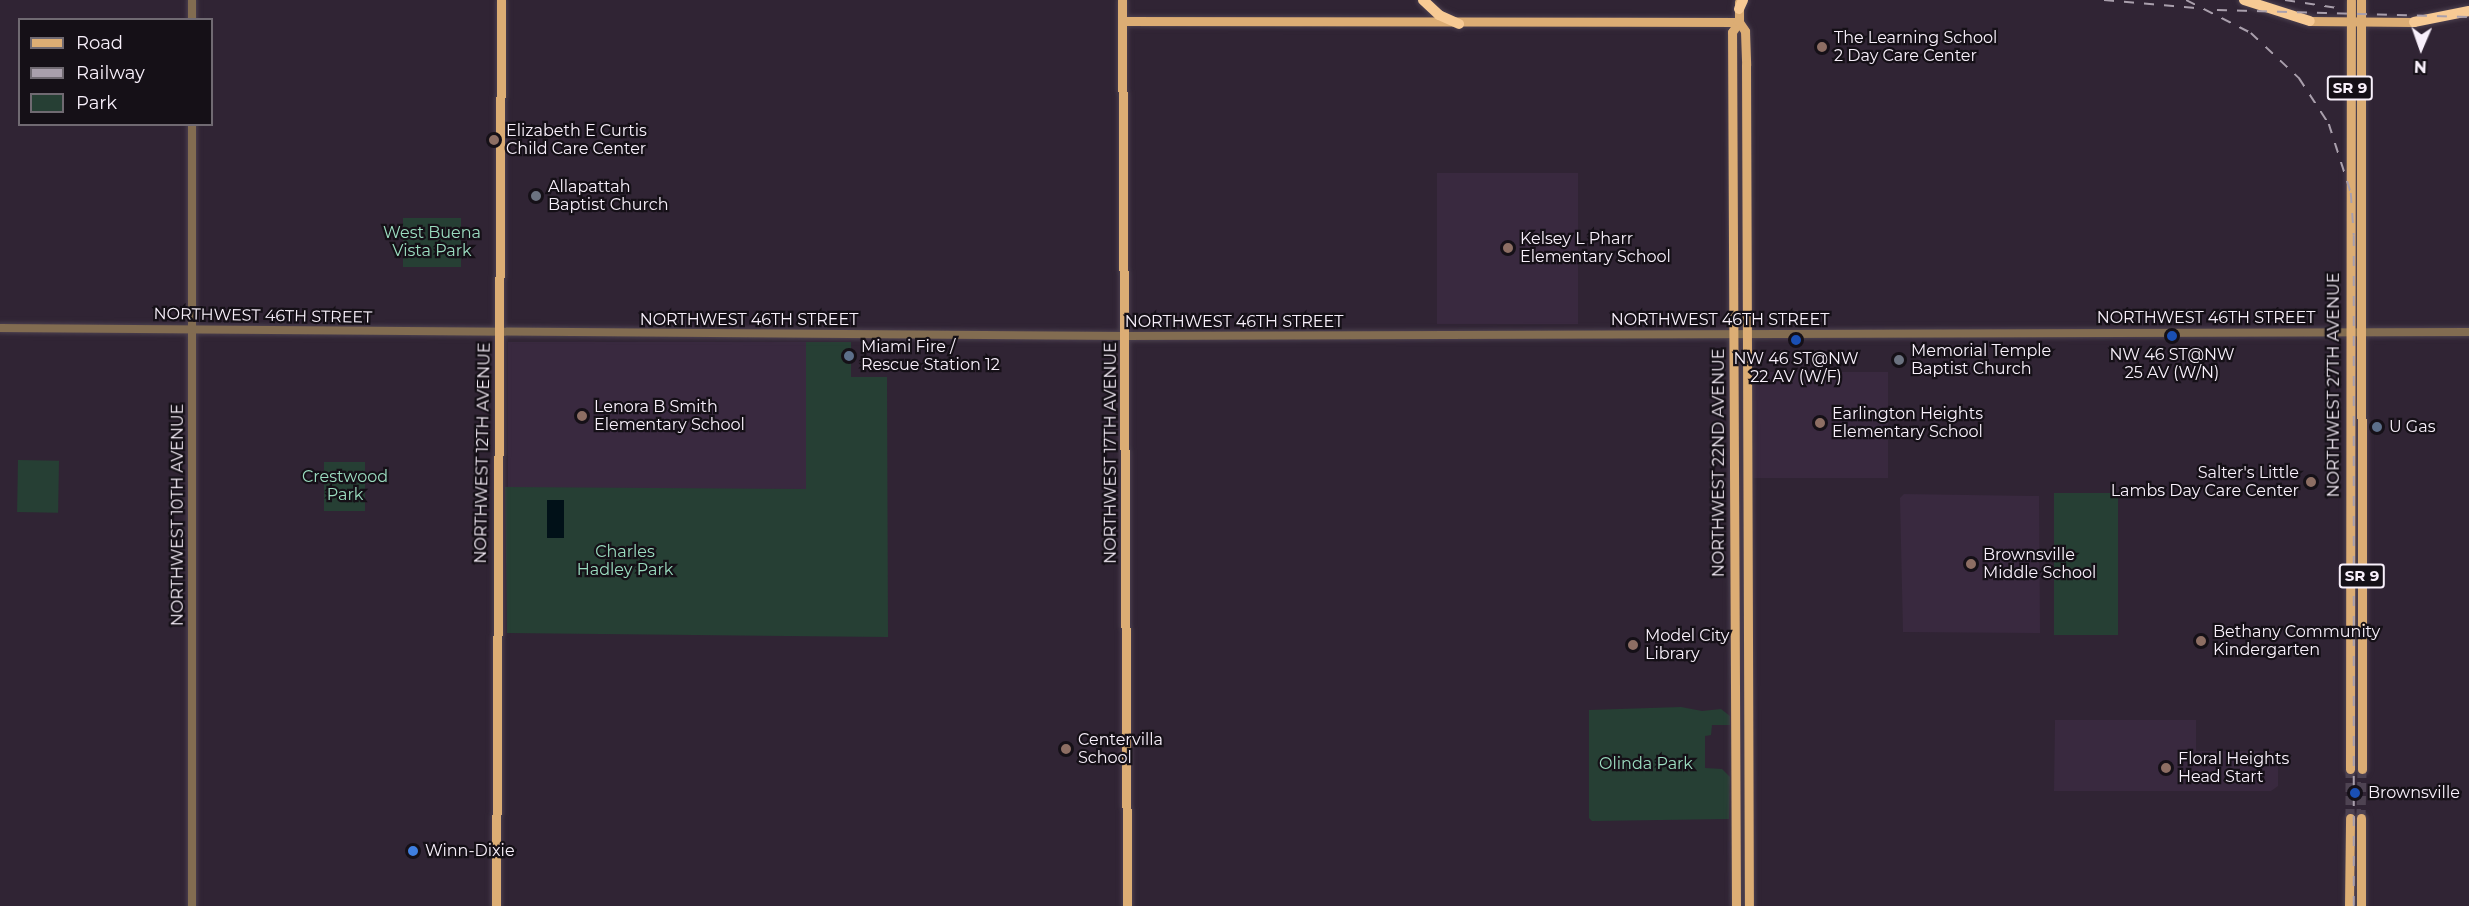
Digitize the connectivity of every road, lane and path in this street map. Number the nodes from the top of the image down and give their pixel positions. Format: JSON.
{"nodes":[{"id":1,"x":192,"y":0,"type":"edge"},
{"id":2,"x":501,"y":0,"type":"edge"},
{"id":3,"x":1122,"y":0,"type":"edge"},
{"id":4,"x":1423,"y":0,"type":"edge"},
{"id":5,"x":2244,"y":0,"type":"edge"},
{"id":6,"x":2351,"y":0,"type":"edge"},
{"id":7,"x":2361,"y":0,"type":"edge"},
{"id":8,"x":1740,"y":3,"type":"edge"},
{"id":9,"x":2469,"y":11,"type":"edge"},
{"id":10,"x":192,"y":18,"type":"edge"},
{"id":11,"x":1122,"y":21,"type":"junction"},
{"id":12,"x":2310,"y":21,"type":"joint"},
{"id":13,"x":1739,"y":22,"type":"junction"},
{"id":14,"x":2356,"y":22,"type":"junction"},
{"id":15,"x":2414,"y":22,"type":"joint"},
{"id":16,"x":1459,"y":24,"type":"junction"},
{"id":17,"x":2350,"y":78,"type":"junction"},
{"id":18,"x":2361,"y":99,"type":"junction"},
{"id":19,"x":2350,"y":111,"type":"junction"},
{"id":20,"x":192,"y":126,"type":"edge"},
{"id":21,"x":2350,"y":271,"type":"junction"},
{"id":22,"x":2363,"y":281,"type":"junction"},
{"id":23,"x":0,"y":328,"type":"edge"},
{"id":24,"x":192,"y":329,"type":"junction"},
{"id":25,"x":500,"y":332,"type":"junction"},
{"id":26,"x":2349,"y":332,"type":"junction"},
{"id":27,"x":2363,"y":332,"type":"junction"},
{"id":28,"x":2469,"y":332,"type":"edge"},
{"id":29,"x":1734,"y":334,"type":"junction"},
{"id":30,"x":1746,"y":334,"type":"junction"},
{"id":31,"x":1125,"y":336,"type":"junction"},
{"id":32,"x":2350,"y":731,"type":"junction"},
{"id":33,"x":2362,"y":738,"type":"junction"},
{"id":34,"x":2362,"y":768,"type":"tunnel mouth"},
{"id":35,"x":2350,"y":769,"type":"tunnel mouth"},
{"id":36,"x":2350,"y":818,"type":"tunnel mouth"},
{"id":37,"x":2361,"y":818,"type":"tunnel mouth"},
{"id":38,"x":192,"y":906,"type":"edge"},
{"id":39,"x":496,"y":906,"type":"edge"},
{"id":40,"x":1126,"y":906,"type":"edge"},
{"id":41,"x":1736,"y":906,"type":"edge"},
{"id":42,"x":1749,"y":906,"type":"edge"},
{"id":43,"x":2349,"y":906,"type":"edge"},
{"id":44,"x":2361,"y":906,"type":"edge"}],
"edges":[{"from":1,"to":10,"type":"street"},
{"from":2,"to":25,"type":"main road","name":"NORTHWEST 12TH AVENUE"},
{"from":3,"to":11,"type":"main road","name":"NORTHWEST 17TH AVENUE"},
{"from":4,"to":16,"type":"highway"},
{"from":5,"to":12,"type":"highway"},
{"from":6,"to":14,"type":"main road","name":"NORTHWEST 27TH AVENUE","number":"SR 9"},
{"from":7,"to":14,"type":"main road","name":"NORTHWEST 27TH AVENUE","number":"SR 9"},
{"from":8,"to":13,"type":"main road","name":"NORTHWEST 22ND AVENUE"},
{"from":9,"to":15,"type":"highway"},
{"from":11,"to":16,"type":"main road"},
{"from":11,"to":31,"type":"main road","name":"NORTHWEST 17TH AVENUE"},
{"from":12,"to":14,"type":"main road"},
{"from":13,"to":16,"type":"main road"},
{"from":13,"to":29,"type":"main road","name":"NORTHWEST 22ND AVENUE"},
{"from":13,"to":30,"type":"main road","name":"NORTHWEST 22ND AVENUE"},
{"from":14,"to":15,"type":"main road"},
{"from":14,"to":17,"type":"main road","name":"NORTHWEST 27TH AVENUE","number":"SR 9"},
{"from":14,"to":18,"type":"main road","name":"NORTHWEST 27TH AVENUE","number":"SR 9"},
{"from":17,"to":18,"type":"main road"},
{"from":17,"to":19,"type":"main road","name":"NORTHWEST 27TH AVENUE","number":"SR 9"},
{"from":18,"to":19,"type":"main road"},
{"from":18,"to":22,"type":"main road","name":"NORTHWEST 27TH AVENUE","number":"SR 9"},
{"from":19,"to":21,"type":"main road","name":"NORTHWEST 27TH AVENUE","number":"SR 9"},
{"from":20,"to":24,"type":"street","name":"NORTHWEST 10TH AVENUE"},
{"from":21,"to":22,"type":"main road"},
{"from":21,"to":26,"type":"main road","name":"NORTHWEST 27TH AVENUE","number":"SR 9"},
{"from":22,"to":27,"type":"main road","name":"NORTHWEST 27TH AVENUE","number":"SR 9"},
{"from":23,"to":24,"type":"street","name":"NORTHWEST 46TH STREET"},
{"from":24,"to":25,"type":"street","name":"NORTHWEST 46TH STREET"},
{"from":24,"to":38,"type":"street","name":"NORTHWEST 10TH AVENUE"},
{"from":25,"to":31,"type":"street","name":"NORTHWEST 46TH STREET"},
{"from":25,"to":39,"type":"main road","name":"NORTHWEST 12TH AVENUE"},
{"from":26,"to":27,"type":"street","name":"NORTHWEST 46TH STREET"},
{"from":26,"to":30,"type":"street","name":"NORTHWEST 46TH STREET"},
{"from":26,"to":32,"type":"main road","name":"NORTHWEST 27TH AVENUE","number":"SR 9"},
{"from":27,"to":28,"type":"street","name":"NORTHWEST 46TH STREET"},
{"from":27,"to":33,"type":"main road","name":"NORTHWEST 27TH AVENUE","number":"SR 9"},
{"from":29,"to":30,"type":"street","name":"NORTHWEST 46TH STREET"},
{"from":29,"to":31,"type":"street","name":"NORTHWEST 46TH STREET"},
{"from":29,"to":41,"type":"main road","name":"NORTHWEST 22ND AVENUE"},
{"from":30,"to":42,"type":"main road","name":"NORTHWEST 22ND AVENUE"},
{"from":31,"to":40,"type":"main road","name":"NORTHWEST 17TH AVENUE"},
{"from":32,"to":33,"type":"main road"},
{"from":32,"to":35,"type":"main road","name":"NORTHWEST 27TH AVENUE","number":"SR 9"},
{"from":33,"to":34,"type":"main road","name":"NORTHWEST 27TH AVENUE","number":"SR 9"},
{"from":36,"to":43,"type":"main road"},
{"from":37,"to":44,"type":"main road"}]}
